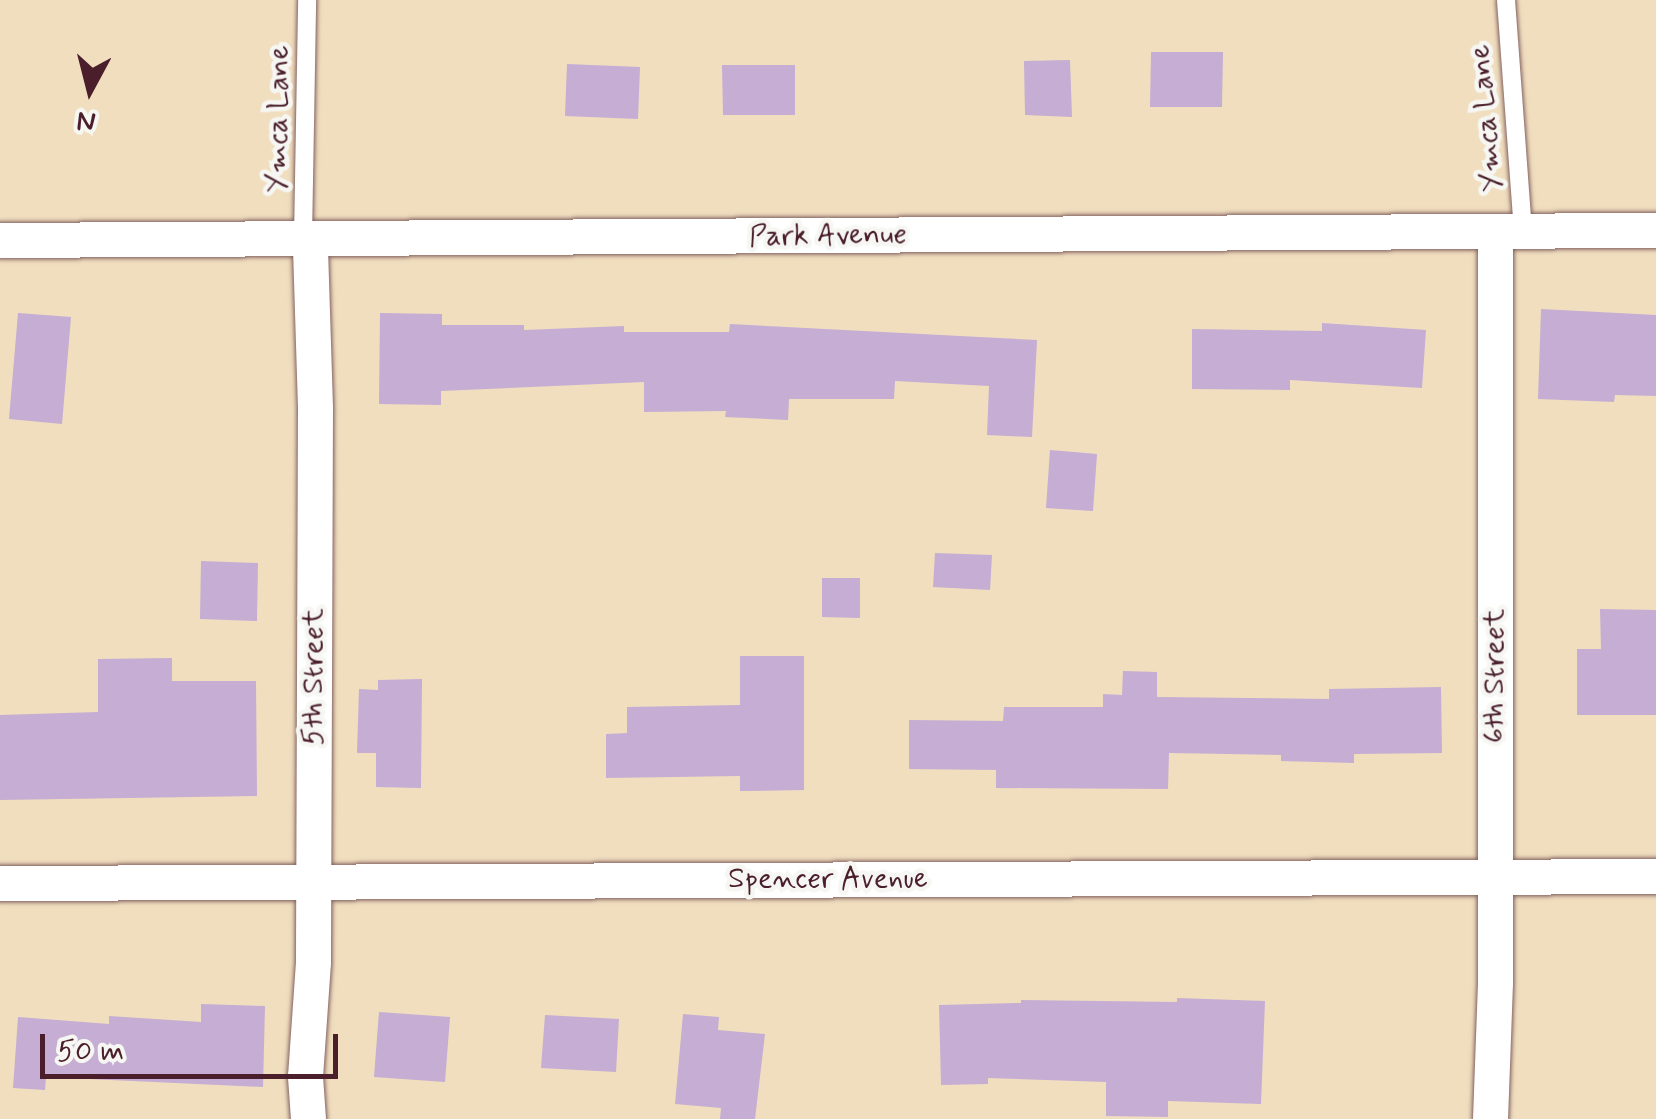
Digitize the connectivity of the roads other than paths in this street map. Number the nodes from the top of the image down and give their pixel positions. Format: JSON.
{"nodes":[{"id":1,"x":308,"y":0,"type":"edge"},
{"id":2,"x":1506,"y":0,"type":"edge"},
{"id":3,"x":1656,"y":230,"type":"edge"},
{"id":4,"x":1509,"y":232,"type":"junction"},
{"id":5,"x":303,"y":238,"type":"junction"},
{"id":6,"x":0,"y":240,"type":"edge"},
{"id":7,"x":1656,"y":876,"type":"edge"},
{"id":8,"x":0,"y":883,"type":"edge"},
{"id":9,"x":1493,"y":889,"type":"junction"},
{"id":10,"x":313,"y":893,"type":"junction"},
{"id":11,"x":1656,"y":900,"type":"edge"},
{"id":12,"x":0,"y":905,"type":"edge"},
{"id":13,"x":308,"y":1119,"type":"edge"},
{"id":14,"x":1490,"y":1119,"type":"edge"}],
"edges":[{"from":1,"to":5,"type":"lane","name":"Ymca Lane"},
{"from":2,"to":4,"type":"lane","name":"Ymca Lane"},
{"from":3,"to":4,"type":"street","name":"Park Avenue"},
{"from":4,"to":5,"type":"street","name":"Park Avenue"},
{"from":4,"to":9,"type":"street","name":"6th Street"},
{"from":5,"to":6,"type":"street","name":"Park Avenue"},
{"from":5,"to":10,"type":"street","name":"5th Street"},
{"from":7,"to":9,"type":"street","name":"Spencer Avenue"},
{"from":8,"to":10,"type":"street","name":"Spencer Avenue"},
{"from":9,"to":10,"type":"street","name":"Spencer Avenue"},
{"from":9,"to":11,"type":"street","name":"Spencer Avenue"},
{"from":9,"to":14,"type":"street","name":"6th Street"},
{"from":10,"to":12,"type":"street","name":"Spencer Avenue"},
{"from":10,"to":13,"type":"street","name":"5th Street"}]}
